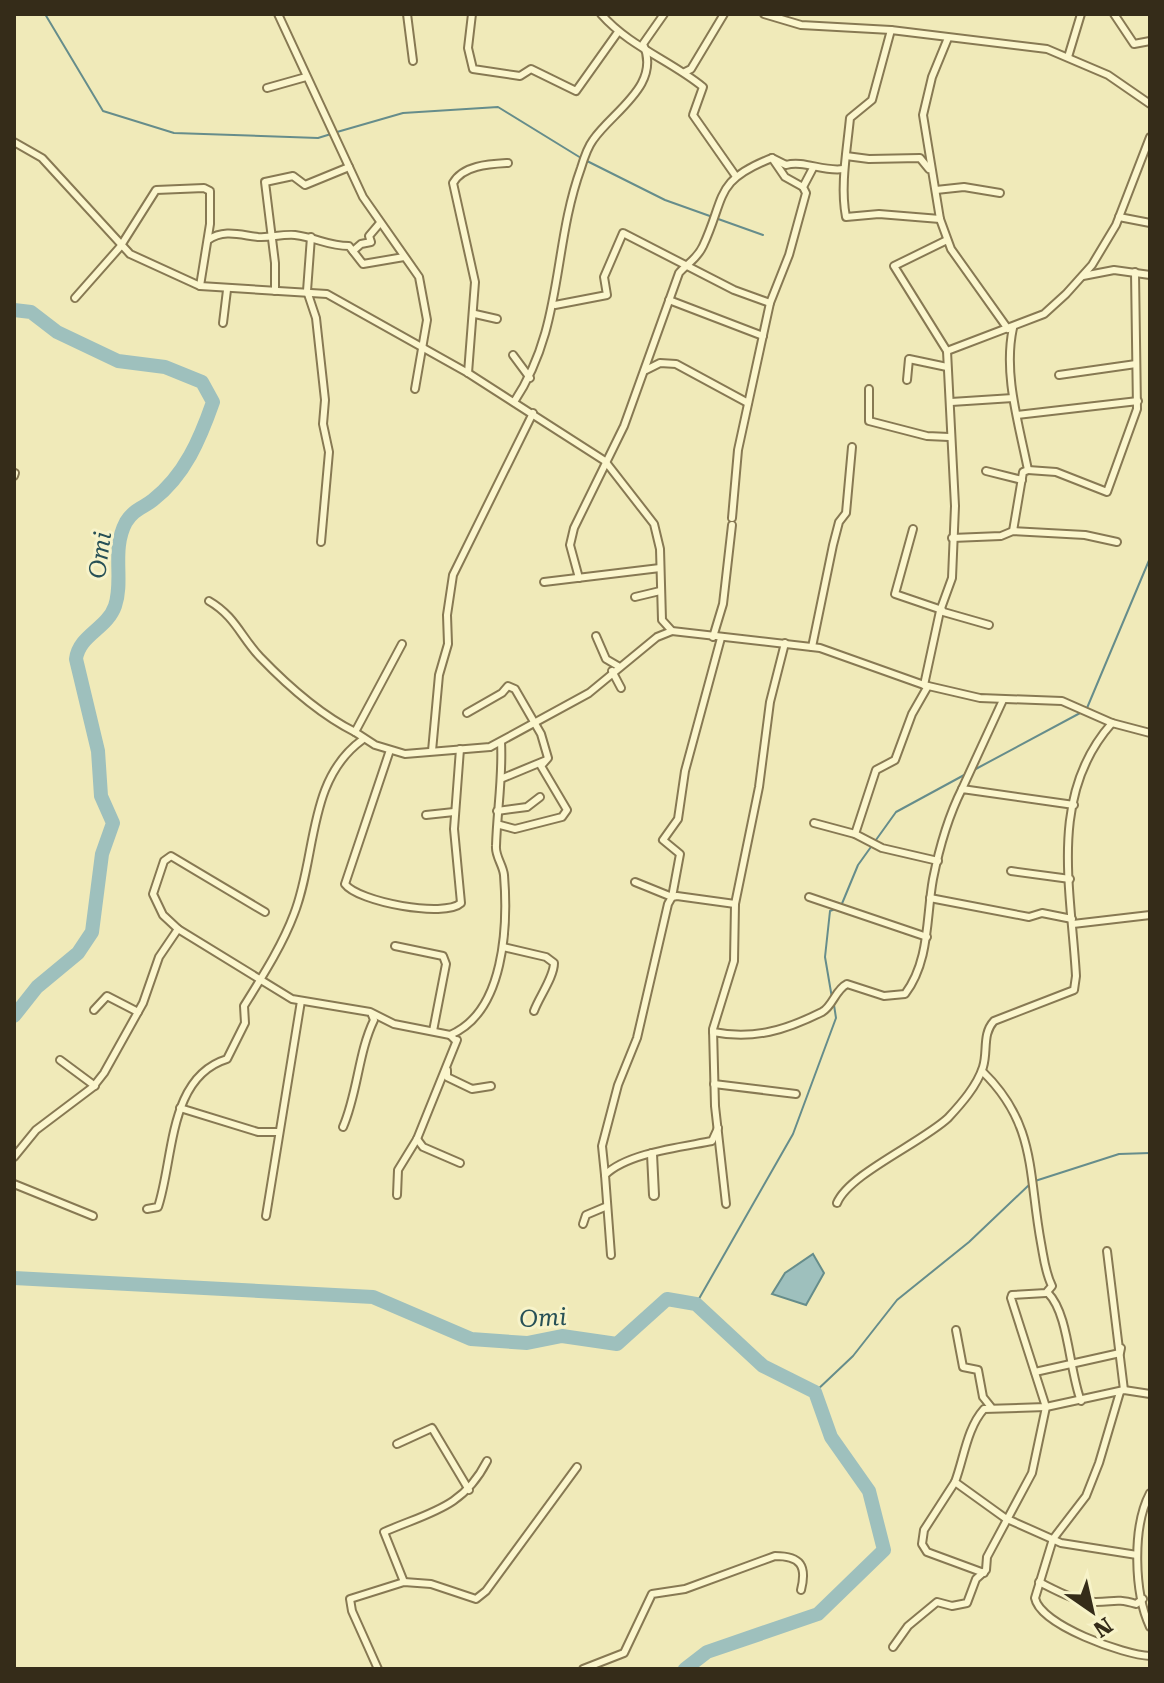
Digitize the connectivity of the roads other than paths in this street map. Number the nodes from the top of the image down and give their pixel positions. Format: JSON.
{"nodes":[{"id":1,"x":278,"y":14,"type":"edge"},
{"id":2,"x":407,"y":14,"type":"edge"},
{"id":3,"x":472,"y":14,"type":"edge"},
{"id":4,"x":601,"y":14,"type":"edge"},
{"id":5,"x":664,"y":14,"type":"edge"},
{"id":6,"x":724,"y":14,"type":"edge"},
{"id":7,"x":764,"y":14,"type":"edge"},
{"id":8,"x":1081,"y":14,"type":"edge"},
{"id":9,"x":1114,"y":14,"type":"edge"},
{"id":10,"x":891,"y":30,"type":"junction"},
{"id":11,"x":618,"y":32,"type":"junction"},
{"id":12,"x":948,"y":38,"type":"junction"},
{"id":13,"x":1150,"y":41,"type":"edge"},
{"id":14,"x":649,"y":54,"type":"junction"},
{"id":15,"x":1068,"y":57,"type":"junction"},
{"id":16,"x":413,"y":61,"type":"dead end"},
{"id":17,"x":685,"y":72,"type":"junction"},
{"id":18,"x":306,"y":77,"type":"junction"},
{"id":19,"x":267,"y":88,"type":"dead end"},
{"id":20,"x":1150,"y":104,"type":"edge"},
{"id":21,"x":1150,"y":137,"type":"edge"},
{"id":22,"x":14,"y":142,"type":"edge"},
{"id":23,"x":846,"y":156,"type":"junction"},
{"id":24,"x":772,"y":158,"type":"junction"},
{"id":25,"x":1140,"y":160,"type":"junction"},
{"id":26,"x":508,"y":163,"type":"dead end"},
{"id":27,"x":1150,"y":164,"type":"edge"},
{"id":28,"x":349,"y":167,"type":"junction"},
{"id":29,"x":813,"y":168,"type":"junction"},
{"id":30,"x":843,"y":169,"type":"junction"},
{"id":31,"x":931,"y":172,"type":"junction"},
{"id":32,"x":735,"y":175,"type":"junction"},
{"id":33,"x":803,"y":187,"type":"junction"},
{"id":34,"x":936,"y":190,"type":"junction"},
{"id":35,"x":1000,"y":193,"type":"dead end"},
{"id":36,"x":1119,"y":217,"type":"junction"},
{"id":37,"x":940,"y":219,"type":"junction"},
{"id":38,"x":380,"y":223,"type":"junction"},
{"id":39,"x":1150,"y":223,"type":"edge"},
{"id":40,"x":272,"y":233,"type":"junction"},
{"id":41,"x":311,"y":237,"type":"junction"},
{"id":42,"x":208,"y":240,"type":"junction"},
{"id":43,"x":945,"y":241,"type":"dead end"},
{"id":44,"x":120,"y":247,"type":"junction"},
{"id":45,"x":353,"y":251,"type":"junction"},
{"id":46,"x":404,"y":257,"type":"junction"},
{"id":47,"x":688,"y":263,"type":"junction"},
{"id":48,"x":1135,"y":272,"type":"junction"},
{"id":49,"x":1150,"y":275,"type":"edge"},
{"id":50,"x":1082,"y":276,"type":"junction"},
{"id":51,"x":200,"y":286,"type":"junction"},
{"id":52,"x":227,"y":290,"type":"junction"},
{"id":53,"x":275,"y":291,"type":"junction"},
{"id":54,"x":307,"y":291,"type":"junction"},
{"id":55,"x":75,"y":298,"type":"dead end"},
{"id":56,"x":669,"y":300,"type":"junction"},
{"id":57,"x":770,"y":303,"type":"junction"},
{"id":58,"x":555,"y":305,"type":"junction"},
{"id":59,"x":475,"y":314,"type":"junction"},
{"id":60,"x":497,"y":319,"type":"dead end"},
{"id":61,"x":223,"y":323,"type":"dead end"},
{"id":62,"x":1010,"y":328,"type":"junction"},
{"id":63,"x":763,"y":336,"type":"junction"},
{"id":64,"x":425,"y":350,"type":"junction"},
{"id":65,"x":947,"y":351,"type":"junction"},
{"id":66,"x":513,"y":355,"type":"dead end"},
{"id":67,"x":1136,"y":364,"type":"junction"},
{"id":68,"x":947,"y":367,"type":"junction"},
{"id":69,"x":643,"y":372,"type":"junction"},
{"id":70,"x":468,"y":373,"type":"junction"},
{"id":71,"x":1059,"y":375,"type":"dead end"},
{"id":72,"x":530,"y":378,"type":"junction"},
{"id":73,"x":907,"y":380,"type":"dead end"},
{"id":74,"x":415,"y":389,"type":"dead end"},
{"id":75,"x":869,"y":389,"type":"dead end"},
{"id":76,"x":1013,"y":398,"type":"junction"},
{"id":77,"x":1138,"y":401,"type":"junction"},
{"id":78,"x":514,"y":402,"type":"junction"},
{"id":79,"x":951,"y":402,"type":"junction"},
{"id":80,"x":748,"y":403,"type":"junction"},
{"id":81,"x":533,"y":413,"type":"junction"},
{"id":82,"x":1017,"y":415,"type":"junction"},
{"id":83,"x":949,"y":437,"type":"junction"},
{"id":84,"x":852,"y":447,"type":"dead end"},
{"id":85,"x":605,"y":461,"type":"junction"},
{"id":86,"x":1028,"y":470,"type":"junction"},
{"id":87,"x":986,"y":471,"type":"dead end"},
{"id":88,"x":1022,"y":480,"type":"junction"},
{"id":89,"x":913,"y":529,"type":"dead end"},
{"id":90,"x":1013,"y":531,"type":"junction"},
{"id":91,"x":952,"y":538,"type":"junction"},
{"id":92,"x":321,"y":542,"type":"dead end"},
{"id":93,"x":1117,"y":542,"type":"dead end"},
{"id":94,"x":660,"y":568,"type":"junction"},
{"id":95,"x":579,"y":578,"type":"junction"},
{"id":96,"x":544,"y":582,"type":"dead end"},
{"id":97,"x":660,"y":591,"type":"junction"},
{"id":98,"x":635,"y":597,"type":"dead end"},
{"id":99,"x":209,"y":601,"type":"dead end"},
{"id":100,"x":941,"y":611,"type":"junction"},
{"id":101,"x":662,"y":620,"type":"junction"},
{"id":102,"x":989,"y":625,"type":"dead end"},
{"id":103,"x":672,"y":631,"type":"junction"},
{"id":104,"x":596,"y":636,"type":"dead end"},
{"id":105,"x":657,"y":637,"type":"junction"},
{"id":106,"x":717,"y":638,"type":"junction"},
{"id":107,"x":785,"y":643,"type":"junction"},
{"id":108,"x":402,"y":644,"type":"dead end"},
{"id":109,"x":812,"y":647,"type":"junction"},
{"id":110,"x":615,"y":669,"type":"junction"},
{"id":111,"x":926,"y":685,"type":"junction"},
{"id":112,"x":621,"y":688,"type":"dead end"},
{"id":113,"x":1003,"y":700,"type":"junction"},
{"id":114,"x":467,"y":713,"type":"dead end"},
{"id":115,"x":1112,"y":723,"type":"junction"},
{"id":116,"x":534,"y":726,"type":"junction"},
{"id":117,"x":355,"y":732,"type":"junction"},
{"id":118,"x":1150,"y":733,"type":"edge"},
{"id":119,"x":362,"y":740,"type":"junction"},
{"id":120,"x":501,"y":742,"type":"junction"},
{"id":121,"x":460,"y":749,"type":"junction"},
{"id":122,"x":390,"y":750,"type":"junction"},
{"id":123,"x":432,"y":751,"type":"junction"},
{"id":124,"x":544,"y":761,"type":"junction"},
{"id":125,"x":503,"y":778,"type":"junction"},
{"id":126,"x":962,"y":789,"type":"junction"},
{"id":127,"x":540,"y":797,"type":"dead end"},
{"id":128,"x":1074,"y":805,"type":"junction"},
{"id":129,"x":527,"y":807,"type":"junction"},
{"id":130,"x":497,"y":811,"type":"junction"},
{"id":131,"x":454,"y":812,"type":"junction"},
{"id":132,"x":426,"y":815,"type":"dead end"},
{"id":133,"x":535,"y":823,"type":"junction"},
{"id":134,"x":814,"y":823,"type":"dead end"},
{"id":135,"x":500,"y":825,"type":"junction"},
{"id":136,"x":855,"y":834,"type":"junction"},
{"id":137,"x":938,"y":861,"type":"junction"},
{"id":138,"x":1011,"y":871,"type":"dead end"},
{"id":139,"x":1070,"y":879,"type":"junction"},
{"id":140,"x":635,"y":882,"type":"dead end"},
{"id":141,"x":672,"y":897,"type":"junction"},
{"id":142,"x":809,"y":897,"type":"dead end"},
{"id":143,"x":930,"y":898,"type":"junction"},
{"id":144,"x":735,"y":904,"type":"junction"},
{"id":145,"x":265,"y":912,"type":"dead end"},
{"id":146,"x":1150,"y":915,"type":"edge"},
{"id":147,"x":1072,"y":922,"type":"junction"},
{"id":148,"x":178,"y":929,"type":"junction"},
{"id":149,"x":927,"y":937,"type":"junction"},
{"id":150,"x":395,"y":946,"type":"dead end"},
{"id":151,"x":503,"y":947,"type":"junction"},
{"id":152,"x":261,"y":978,"type":"junction"},
{"id":153,"x":301,"y":1001,"type":"junction"},
{"id":154,"x":94,"y":1010,"type":"dead end"},
{"id":155,"x":534,"y":1011,"type":"dead end"},
{"id":156,"x":138,"y":1012,"type":"junction"},
{"id":157,"x":370,"y":1012,"type":"junction"},
{"id":158,"x":433,"y":1031,"type":"junction"},
{"id":159,"x":713,"y":1032,"type":"junction"},
{"id":160,"x":453,"y":1038,"type":"junction"},
{"id":161,"x":60,"y":1060,"type":"dead end"},
{"id":162,"x":446,"y":1067,"type":"junction"},
{"id":163,"x":982,"y":1071,"type":"junction"},
{"id":164,"x":714,"y":1084,"type":"junction"},
{"id":165,"x":95,"y":1086,"type":"junction"},
{"id":166,"x":491,"y":1086,"type":"dead end"},
{"id":167,"x":796,"y":1094,"type":"dead end"},
{"id":168,"x":180,"y":1108,"type":"junction"},
{"id":169,"x":343,"y":1127,"type":"dead end"},
{"id":170,"x":718,"y":1128,"type":"junction"},
{"id":171,"x":279,"y":1132,"type":"junction"},
{"id":172,"x":417,"y":1139,"type":"junction"},
{"id":173,"x":652,"y":1154,"type":"junction"},
{"id":174,"x":14,"y":1157,"type":"edge"},
{"id":175,"x":460,"y":1163,"type":"dead end"},
{"id":176,"x":605,"y":1175,"type":"junction"},
{"id":177,"x":14,"y":1184,"type":"edge"},
{"id":178,"x":397,"y":1195,"type":"dead end"},
{"id":179,"x":654,"y":1195,"type":"dead end"},
{"id":180,"x":837,"y":1203,"type":"dead end"},
{"id":181,"x":726,"y":1204,"type":"dead end"},
{"id":182,"x":605,"y":1207,"type":"junction"},
{"id":183,"x":147,"y":1209,"type":"dead end"},
{"id":184,"x":93,"y":1216,"type":"dead end"},
{"id":185,"x":266,"y":1216,"type":"dead end"},
{"id":186,"x":583,"y":1224,"type":"dead end"},
{"id":187,"x":1107,"y":1251,"type":"dead end"},
{"id":188,"x":611,"y":1255,"type":"dead end"},
{"id":189,"x":1048,"y":1293,"type":"junction"},
{"id":190,"x":956,"y":1330,"type":"dead end"},
{"id":191,"x":1121,"y":1348,"type":"junction"},
{"id":192,"x":1070,"y":1365,"type":"junction"},
{"id":193,"x":1035,"y":1372,"type":"junction"},
{"id":194,"x":1122,"y":1391,"type":"junction"},
{"id":195,"x":1150,"y":1394,"type":"edge"},
{"id":196,"x":1081,"y":1401,"type":"junction"},
{"id":197,"x":991,"y":1407,"type":"junction"},
{"id":198,"x":1046,"y":1407,"type":"junction"},
{"id":199,"x":397,"y":1444,"type":"dead end"},
{"id":200,"x":487,"y":1461,"type":"dead end"},
{"id":201,"x":577,"y":1467,"type":"dead end"},
{"id":202,"x":955,"y":1482,"type":"junction"},
{"id":203,"x":469,"y":1490,"type":"junction"},
{"id":204,"x":1150,"y":1493,"type":"edge"},
{"id":205,"x":1009,"y":1519,"type":"junction"},
{"id":206,"x":1140,"y":1526,"type":"junction"},
{"id":207,"x":1150,"y":1527,"type":"edge"},
{"id":208,"x":1053,"y":1539,"type":"junction"},
{"id":209,"x":1137,"y":1555,"type":"junction"},
{"id":210,"x":984,"y":1573,"type":"junction"},
{"id":211,"x":404,"y":1582,"type":"junction"},
{"id":212,"x":1039,"y":1582,"type":"junction"},
{"id":213,"x":801,"y":1590,"type":"dead end"},
{"id":214,"x":1143,"y":1599,"type":"junction"},
{"id":215,"x":1150,"y":1627,"type":"edge"},
{"id":216,"x":893,"y":1647,"type":"dead end"},
{"id":217,"x":1150,"y":1656,"type":"edge"},
{"id":218,"x":378,"y":1669,"type":"edge"},
{"id":219,"x":583,"y":1669,"type":"edge"}],
"edges":[{"from":1,"to":18,"type":"street"},
{"from":2,"to":16,"type":"street"},
{"from":3,"to":11,"type":"street"},
{"from":4,"to":11,"type":"street"},
{"from":5,"to":14,"type":"street"},
{"from":6,"to":17,"type":"street"},
{"from":7,"to":10,"type":"street"},
{"from":8,"to":15,"type":"street"},
{"from":9,"to":13,"type":"street"},
{"from":10,"to":12,"type":"street"},
{"from":10,"to":23,"type":"street"},
{"from":11,"to":14,"type":"street"},
{"from":12,"to":15,"type":"street"},
{"from":12,"to":31,"type":"street"},
{"from":14,"to":17,"type":"street"},
{"from":14,"to":58,"type":"street"},
{"from":15,"to":20,"type":"street"},
{"from":17,"to":32,"type":"street"},
{"from":18,"to":19,"type":"street"},
{"from":18,"to":28,"type":"street"},
{"from":21,"to":25,"type":"street"},
{"from":22,"to":44,"type":"street"},
{"from":23,"to":30,"type":"street"},
{"from":23,"to":31,"type":"street"},
{"from":24,"to":29,"type":"street"},
{"from":24,"to":32,"type":"street"},
{"from":24,"to":33,"type":"street"},
{"from":25,"to":27,"type":"street"},
{"from":25,"to":36,"type":"street"},
{"from":26,"to":59,"type":"street"},
{"from":28,"to":38,"type":"street"},
{"from":28,"to":40,"type":"street"},
{"from":29,"to":30,"type":"street"},
{"from":29,"to":33,"type":"street"},
{"from":30,"to":37,"type":"street"},
{"from":31,"to":34,"type":"street"},
{"from":32,"to":47,"type":"street"},
{"from":33,"to":57,"type":"street"},
{"from":34,"to":35,"type":"street"},
{"from":34,"to":37,"type":"street"},
{"from":36,"to":39,"type":"street"},
{"from":36,"to":50,"type":"street"},
{"from":37,"to":62,"type":"street"},
{"from":38,"to":45,"type":"street"},
{"from":38,"to":46,"type":"street"},
{"from":40,"to":41,"type":"street"},
{"from":40,"to":42,"type":"street"},
{"from":40,"to":53,"type":"street"},
{"from":41,"to":45,"type":"street"},
{"from":41,"to":54,"type":"street"},
{"from":42,"to":44,"type":"street"},
{"from":42,"to":51,"type":"street"},
{"from":43,"to":65,"type":"street"},
{"from":44,"to":51,"type":"street"},
{"from":44,"to":55,"type":"street"},
{"from":45,"to":46,"type":"street"},
{"from":46,"to":64,"type":"street"},
{"from":47,"to":56,"type":"street"},
{"from":47,"to":57,"type":"street"},
{"from":47,"to":58,"type":"street"},
{"from":48,"to":49,"type":"street"},
{"from":48,"to":50,"type":"street"},
{"from":48,"to":67,"type":"street"},
{"from":50,"to":62,"type":"street"},
{"from":51,"to":52,"type":"street"},
{"from":52,"to":53,"type":"street"},
{"from":52,"to":61,"type":"street"},
{"from":53,"to":54,"type":"street"},
{"from":54,"to":64,"type":"street"},
{"from":54,"to":92,"type":"street"},
{"from":56,"to":63,"type":"street"},
{"from":56,"to":69,"type":"street"},
{"from":57,"to":63,"type":"street"},
{"from":58,"to":72,"type":"street"},
{"from":59,"to":60,"type":"street"},
{"from":59,"to":70,"type":"street"},
{"from":62,"to":65,"type":"street"},
{"from":62,"to":76,"type":"street"},
{"from":63,"to":80,"type":"street"},
{"from":64,"to":70,"type":"street"},
{"from":64,"to":74,"type":"street"},
{"from":65,"to":68,"type":"street"},
{"from":66,"to":72,"type":"street"},
{"from":67,"to":71,"type":"street"},
{"from":67,"to":77,"type":"street"},
{"from":68,"to":73,"type":"street"},
{"from":68,"to":79,"type":"street"},
{"from":69,"to":80,"type":"street"},
{"from":69,"to":85,"type":"street"},
{"from":70,"to":78,"type":"street"},
{"from":72,"to":78,"type":"street"},
{"from":75,"to":83,"type":"street"},
{"from":76,"to":79,"type":"street"},
{"from":76,"to":82,"type":"street"},
{"from":77,"to":82,"type":"street"},
{"from":77,"to":86,"type":"street"},
{"from":78,"to":81,"type":"street"},
{"from":79,"to":83,"type":"street"},
{"from":80,"to":106,"type":"street"},
{"from":81,"to":85,"type":"street"},
{"from":81,"to":123,"type":"street"},
{"from":82,"to":86,"type":"street"},
{"from":83,"to":91,"type":"street"},
{"from":84,"to":109,"type":"street"},
{"from":85,"to":94,"type":"street"},
{"from":85,"to":95,"type":"street"},
{"from":86,"to":88,"type":"street"},
{"from":87,"to":88,"type":"street"},
{"from":88,"to":90,"type":"street"},
{"from":89,"to":100,"type":"street"},
{"from":90,"to":91,"type":"street"},
{"from":90,"to":93,"type":"street"},
{"from":91,"to":100,"type":"street"},
{"from":94,"to":95,"type":"street"},
{"from":94,"to":97,"type":"street"},
{"from":95,"to":96,"type":"street"},
{"from":97,"to":98,"type":"street"},
{"from":97,"to":101,"type":"street"},
{"from":99,"to":117,"type":"street"},
{"from":100,"to":102,"type":"street"},
{"from":100,"to":111,"type":"street"},
{"from":101,"to":103,"type":"street"},
{"from":101,"to":105,"type":"street"},
{"from":103,"to":105,"type":"street"},
{"from":103,"to":106,"type":"street"},
{"from":104,"to":110,"type":"street"},
{"from":105,"to":110,"type":"street"},
{"from":106,"to":107,"type":"street"},
{"from":106,"to":141,"type":"street"},
{"from":107,"to":109,"type":"street"},
{"from":107,"to":144,"type":"street"},
{"from":108,"to":117,"type":"street"},
{"from":109,"to":111,"type":"street"},
{"from":110,"to":112,"type":"street"},
{"from":110,"to":116,"type":"street"},
{"from":111,"to":113,"type":"street"},
{"from":111,"to":136,"type":"street"},
{"from":113,"to":115,"type":"street"},
{"from":113,"to":126,"type":"street"},
{"from":114,"to":116,"type":"street"},
{"from":115,"to":118,"type":"street"},
{"from":115,"to":128,"type":"street"},
{"from":116,"to":120,"type":"street"},
{"from":116,"to":124,"type":"street"},
{"from":117,"to":119,"type":"street"},
{"from":119,"to":122,"type":"street"},
{"from":119,"to":152,"type":"street"},
{"from":120,"to":121,"type":"street"},
{"from":120,"to":125,"type":"street"},
{"from":121,"to":123,"type":"street"},
{"from":121,"to":131,"type":"street"},
{"from":122,"to":123,"type":"street"},
{"from":122,"to":131,"type":"street"},
{"from":124,"to":125,"type":"street"},
{"from":124,"to":133,"type":"street"},
{"from":125,"to":130,"type":"street"},
{"from":126,"to":128,"type":"street"},
{"from":126,"to":137,"type":"street"},
{"from":127,"to":129,"type":"street"},
{"from":128,"to":139,"type":"street"},
{"from":129,"to":130,"type":"street"},
{"from":129,"to":133,"type":"street"},
{"from":130,"to":135,"type":"street"},
{"from":131,"to":132,"type":"street"},
{"from":133,"to":135,"type":"street"},
{"from":134,"to":136,"type":"street"},
{"from":135,"to":151,"type":"street"},
{"from":136,"to":137,"type":"street"},
{"from":137,"to":143,"type":"street"},
{"from":138,"to":139,"type":"street"},
{"from":139,"to":147,"type":"street"},
{"from":140,"to":141,"type":"street"},
{"from":141,"to":144,"type":"street"},
{"from":141,"to":176,"type":"street"},
{"from":142,"to":149,"type":"street"},
{"from":143,"to":147,"type":"street"},
{"from":143,"to":149,"type":"street"},
{"from":144,"to":159,"type":"street"},
{"from":145,"to":148,"type":"street"},
{"from":146,"to":147,"type":"street"},
{"from":147,"to":163,"type":"street"},
{"from":148,"to":152,"type":"street"},
{"from":148,"to":156,"type":"street"},
{"from":149,"to":159,"type":"street"},
{"from":150,"to":158,"type":"street"},
{"from":151,"to":155,"type":"street"},
{"from":151,"to":160,"type":"street"},
{"from":152,"to":153,"type":"street"},
{"from":152,"to":168,"type":"street"},
{"from":153,"to":157,"type":"street"},
{"from":153,"to":171,"type":"street"},
{"from":154,"to":156,"type":"street"},
{"from":156,"to":165,"type":"street"},
{"from":157,"to":158,"type":"street"},
{"from":157,"to":169,"type":"street"},
{"from":158,"to":160,"type":"street"},
{"from":159,"to":164,"type":"street"},
{"from":160,"to":162,"type":"street"},
{"from":161,"to":165,"type":"street"},
{"from":162,"to":166,"type":"street"},
{"from":162,"to":172,"type":"street"},
{"from":163,"to":180,"type":"street"},
{"from":163,"to":189,"type":"street"},
{"from":164,"to":167,"type":"street"},
{"from":164,"to":170,"type":"street"},
{"from":165,"to":174,"type":"street"},
{"from":168,"to":171,"type":"street"},
{"from":168,"to":183,"type":"street"},
{"from":170,"to":173,"type":"street"},
{"from":170,"to":181,"type":"street"},
{"from":171,"to":185,"type":"street"},
{"from":172,"to":175,"type":"street"},
{"from":172,"to":178,"type":"street"},
{"from":173,"to":176,"type":"street"},
{"from":173,"to":179,"type":"street"},
{"from":176,"to":182,"type":"street"},
{"from":177,"to":184,"type":"street"},
{"from":182,"to":186,"type":"street"},
{"from":182,"to":188,"type":"street"},
{"from":187,"to":191,"type":"street"},
{"from":189,"to":192,"type":"street"},
{"from":189,"to":193,"type":"street"},
{"from":190,"to":197,"type":"street"},
{"from":191,"to":192,"type":"street"},
{"from":191,"to":194,"type":"street"},
{"from":192,"to":193,"type":"street"},
{"from":192,"to":196,"type":"street"},
{"from":193,"to":198,"type":"street"},
{"from":194,"to":195,"type":"street"},
{"from":194,"to":196,"type":"street"},
{"from":194,"to":208,"type":"street"},
{"from":196,"to":198,"type":"street"},
{"from":197,"to":198,"type":"street"},
{"from":197,"to":202,"type":"street"},
{"from":198,"to":205,"type":"street"},
{"from":199,"to":203,"type":"street"},
{"from":200,"to":203,"type":"street"},
{"from":201,"to":211,"type":"street"},
{"from":202,"to":205,"type":"street"},
{"from":202,"to":210,"type":"street"},
{"from":203,"to":211,"type":"street"},
{"from":204,"to":206,"type":"street"},
{"from":205,"to":208,"type":"street"},
{"from":205,"to":210,"type":"street"},
{"from":206,"to":207,"type":"street"},
{"from":206,"to":209,"type":"street"},
{"from":208,"to":209,"type":"street"},
{"from":208,"to":212,"type":"street"},
{"from":209,"to":214,"type":"street"},
{"from":210,"to":216,"type":"street"},
{"from":211,"to":218,"type":"street"},
{"from":212,"to":214,"type":"street"},
{"from":212,"to":217,"type":"street"},
{"from":213,"to":219,"type":"street"},
{"from":214,"to":215,"type":"street"}]}
